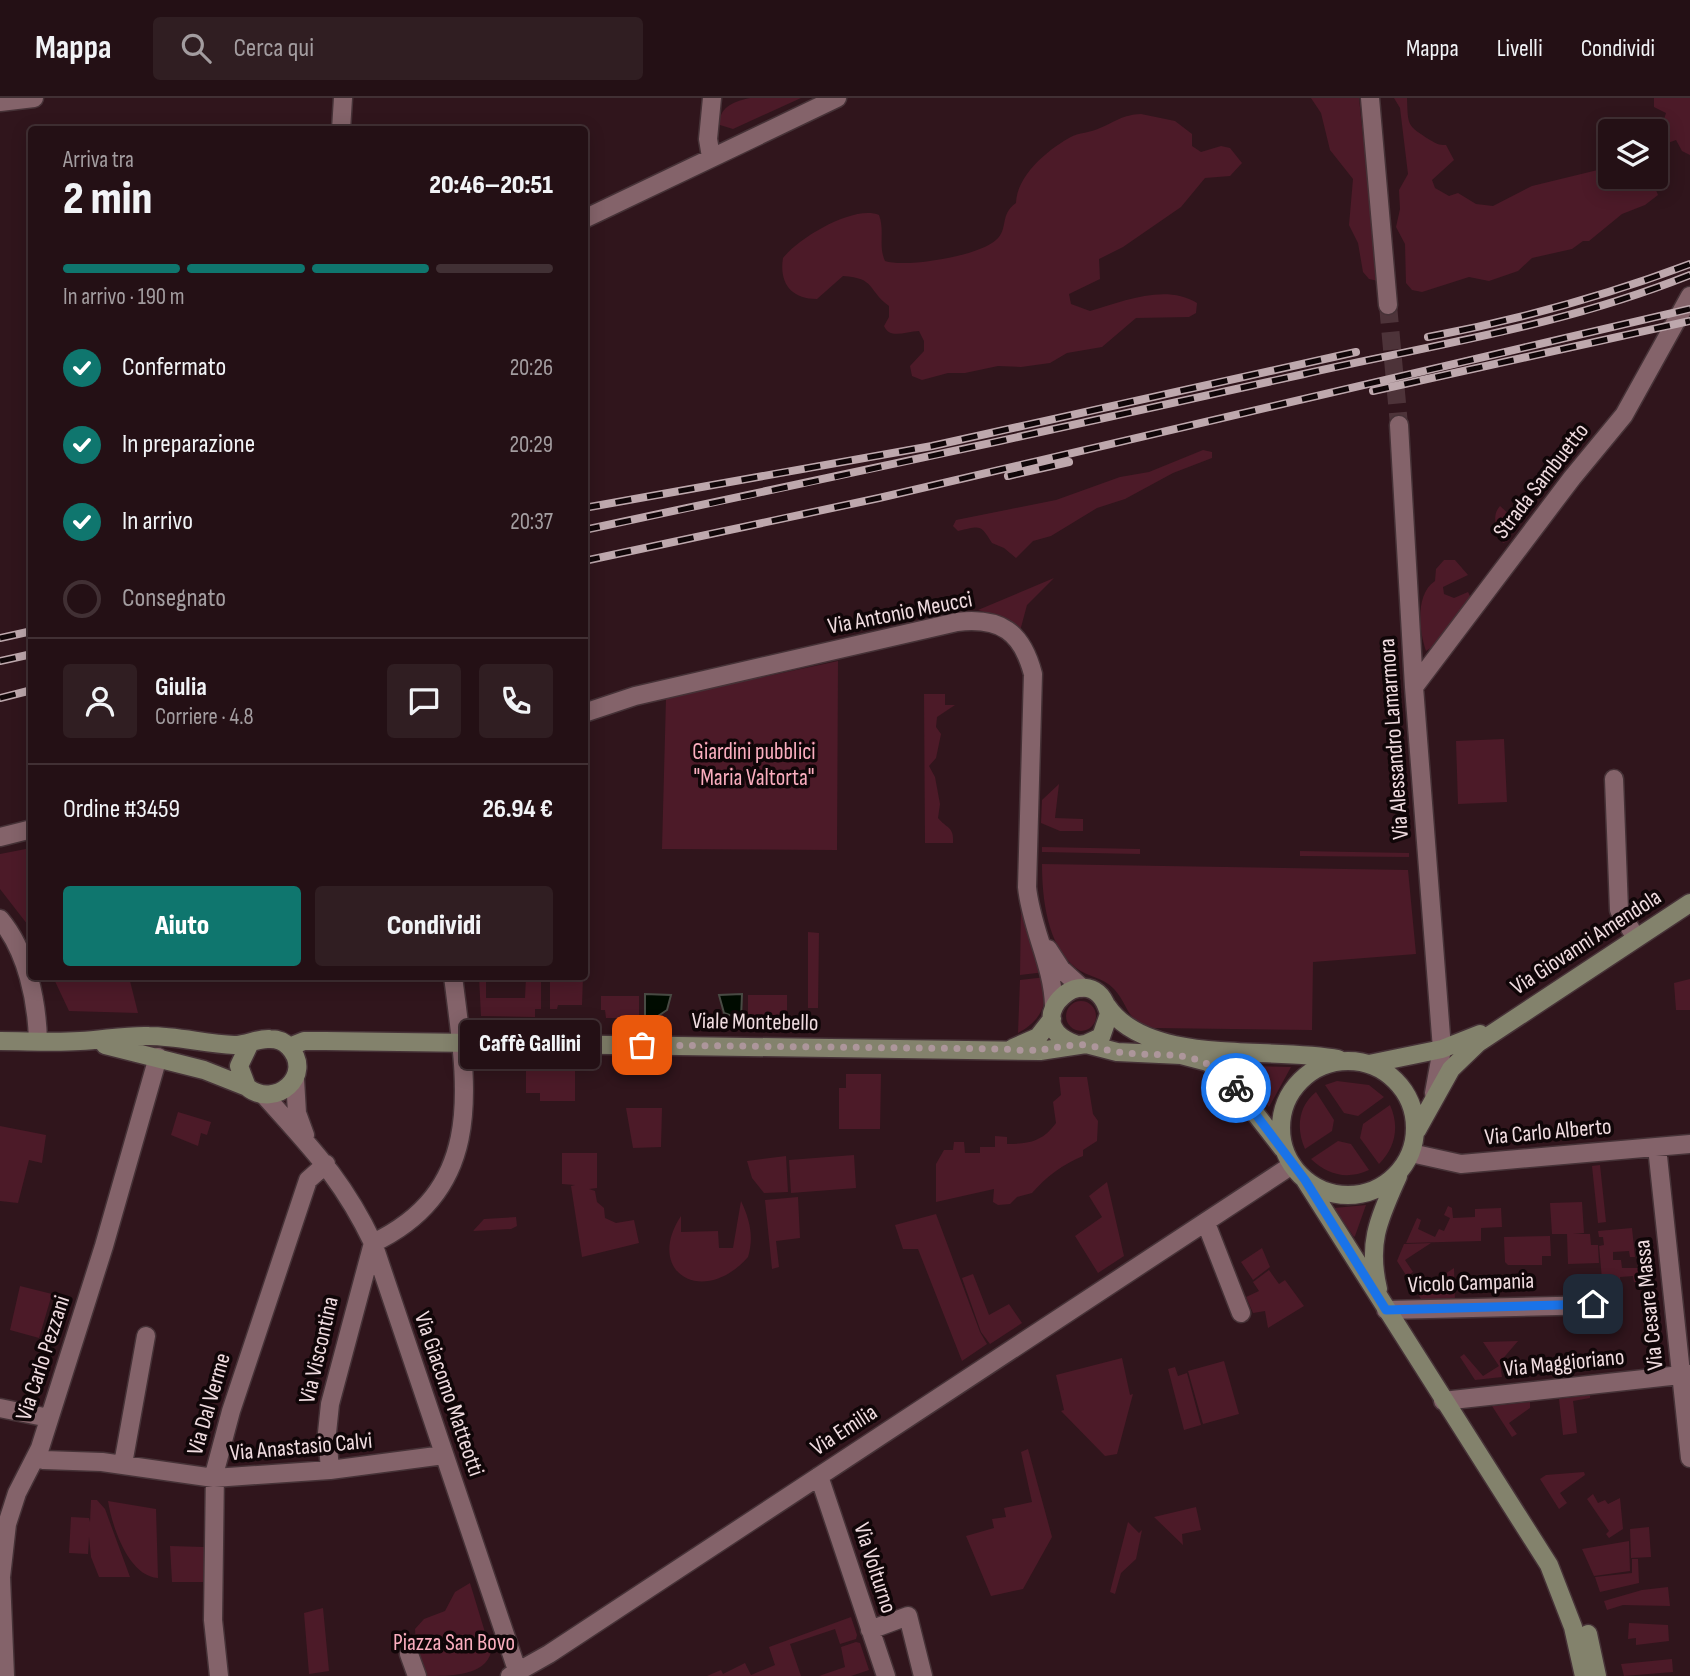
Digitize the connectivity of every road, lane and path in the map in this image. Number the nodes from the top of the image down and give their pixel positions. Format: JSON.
{"nodes":[{"id":1,"x":34,"y":98,"type":"edge"},
{"id":2,"x":343,"y":98,"type":"edge"},
{"id":3,"x":712,"y":98,"type":"edge"},
{"id":4,"x":837,"y":98,"type":"edge"},
{"id":5,"x":1370,"y":98,"type":"edge"},
{"id":6,"x":0,"y":102,"type":"edge"},
{"id":7,"x":341,"y":126,"type":"edge"},
{"id":8,"x":711,"y":157,"type":"junction"},
{"id":9,"x":588,"y":217,"type":"edge"},
{"id":10,"x":1690,"y":296,"type":"edge"},
{"id":11,"x":1388,"y":305,"type":"tunnel mouth"},
{"id":12,"x":1399,"y":425,"type":"tunnel mouth"},
{"id":13,"x":1414,"y":687,"type":"junction"},
{"id":14,"x":588,"y":711,"type":"edge"},
{"id":15,"x":1614,"y":779,"type":"dead end"},
{"id":16,"x":28,"y":830,"type":"edge"},
{"id":17,"x":0,"y":837,"type":"edge"},
{"id":18,"x":1690,"y":903,"type":"edge"},
{"id":19,"x":0,"y":919,"type":"edge"},
{"id":20,"x":1035,"y":928,"type":"junction"},
{"id":21,"x":1636,"y":938,"type":"junction"},
{"id":22,"x":28,"y":975,"type":"edge"},
{"id":23,"x":29,"y":980,"type":"edge"},
{"id":24,"x":453,"y":980,"type":"edge"},
{"id":25,"x":1082,"y":988,"type":"junction"},
{"id":26,"x":1107,"y":1006,"type":"junction"},
{"id":27,"x":1053,"y":1012,"type":"junction"},
{"id":28,"x":1508,"y":1022,"type":"junction"},
{"id":29,"x":188,"y":1040,"type":"junction"},
{"id":30,"x":0,"y":1041,"type":"edge"},
{"id":31,"x":38,"y":1041,"type":"junction"},
{"id":32,"x":81,"y":1041,"type":"junction"},
{"id":33,"x":331,"y":1042,"type":"junction"},
{"id":34,"x":461,"y":1043,"type":"junction"},
{"id":35,"x":1081,"y":1044,"type":"junction"},
{"id":36,"x":249,"y":1045,"type":"junction"},
{"id":37,"x":289,"y":1047,"type":"junction"},
{"id":38,"x":1006,"y":1049,"type":"junction"},
{"id":39,"x":1442,"y":1049,"type":"junction"},
{"id":40,"x":158,"y":1057,"type":"junction"},
{"id":41,"x":1345,"y":1061,"type":"junction"},
{"id":42,"x":1369,"y":1064,"type":"junction"},
{"id":43,"x":296,"y":1073,"type":"junction"},
{"id":44,"x":247,"y":1087,"type":"junction"},
{"id":45,"x":1434,"y":1093,"type":"junction"},
{"id":46,"x":264,"y":1096,"type":"junction"},
{"id":47,"x":1416,"y":1133,"type":"junction"},
{"id":48,"x":310,"y":1144,"type":"junction"},
{"id":49,"x":1690,"y":1144,"type":"edge"},
{"id":50,"x":1657,"y":1147,"type":"junction"},
{"id":51,"x":1411,"y":1153,"type":"junction"},
{"id":52,"x":1288,"y":1158,"type":"junction"},
{"id":53,"x":327,"y":1164,"type":"junction"},
{"id":54,"x":1400,"y":1172,"type":"junction"},
{"id":55,"x":1305,"y":1180,"type":"junction"},
{"id":56,"x":1206,"y":1223,"type":"junction"},
{"id":57,"x":373,"y":1243,"type":"junction"},
{"id":58,"x":1600,"y":1304,"type":"dead end"},
{"id":59,"x":1383,"y":1307,"type":"junction"},
{"id":60,"x":1241,"y":1312,"type":"dead end"},
{"id":61,"x":146,"y":1336,"type":"dead end"},
{"id":62,"x":1686,"y":1374,"type":"edge"},
{"id":63,"x":1443,"y":1401,"type":"junction"},
{"id":64,"x":0,"y":1408,"type":"edge"},
{"id":65,"x":49,"y":1418,"type":"junction"},
{"id":66,"x":444,"y":1455,"type":"junction"},
{"id":67,"x":36,"y":1457,"type":"junction"},
{"id":68,"x":1690,"y":1458,"type":"edge"},
{"id":69,"x":123,"y":1464,"type":"junction"},
{"id":70,"x":330,"y":1471,"type":"junction"},
{"id":71,"x":819,"y":1476,"type":"junction"},
{"id":72,"x":214,"y":1478,"type":"junction"},
{"id":73,"x":1509,"y":1501,"type":"junction"},
{"id":74,"x":870,"y":1630,"type":"junction"},
{"id":75,"x":409,"y":1654,"type":"dead end"},
{"id":76,"x":515,"y":1675,"type":"edge"},
{"id":77,"x":5,"y":1676,"type":"edge"},
{"id":78,"x":219,"y":1676,"type":"edge"},
{"id":79,"x":417,"y":1676,"type":"edge"},
{"id":80,"x":886,"y":1676,"type":"edge"},
{"id":81,"x":923,"y":1676,"type":"edge"},
{"id":82,"x":1584,"y":1676,"type":"edge"},
{"id":83,"x":1597,"y":1676,"type":"edge"}],
"edges":[{"from":1,"to":6,"type":"street"},
{"from":2,"to":7,"type":"street"},
{"from":3,"to":8,"type":"street"},
{"from":4,"to":8,"type":"street"},
{"from":5,"to":11,"type":"street"},
{"from":8,"to":9,"type":"street"},
{"from":10,"to":13,"type":"street","name":"Strada Sambuetto"},
{"from":12,"to":13,"type":"street","name":"Via Alessandro Lamarmora"},
{"from":13,"to":39,"type":"street","name":"Via Alessandro Lamarmora"},
{"from":14,"to":20,"type":"street","name":"Via Antonio Meucci"},
{"from":15,"to":21,"type":"street"},
{"from":16,"to":17,"type":"street"},
{"from":18,"to":21,"type":"street","name":"Via Giovanni Amendola"},
{"from":19,"to":22,"type":"street"},
{"from":20,"to":25,"type":"street","name":"Via Antonio Meucci"},
{"from":20,"to":27,"type":"street","name":"Via Antonio Meucci"},
{"from":21,"to":28,"type":"street","name":"Via Giovanni Amendola"},
{"from":23,"to":31,"type":"street"},
{"from":24,"to":34,"type":"street"},
{"from":25,"to":26,"type":"street"},
{"from":25,"to":27,"type":"street","name":"Viale Montebello"},
{"from":26,"to":35,"type":"street"},
{"from":26,"to":41,"type":"street"},
{"from":27,"to":35,"type":"street"},
{"from":27,"to":38,"type":"street","name":"Viale Montebello"},
{"from":28,"to":39,"type":"street","name":"Via Giovanni Amendola"},
{"from":28,"to":45,"type":"street","name":"Via Giovanni Amendola"},
{"from":29,"to":32,"type":"street","name":"Via Giacomo Matteotti"},
{"from":29,"to":36,"type":"street","name":"Via Giacomo Matteotti"},
{"from":29,"to":40,"type":"street"},
{"from":30,"to":31,"type":"street","name":"Via Giacomo Matteotti"},
{"from":31,"to":32,"type":"street","name":"Via Giacomo Matteotti"},
{"from":32,"to":40,"type":"street","name":"Via Giacomo Matteotti"},
{"from":33,"to":34,"type":"street","name":"Viale Montebello"},
{"from":33,"to":37,"type":"street","name":"Viale Montebello"},
{"from":33,"to":43,"type":"street","name":"Viale Montebello"},
{"from":34,"to":38,"type":"street","name":"Viale Montebello"},
{"from":34,"to":57,"type":"street"},
{"from":35,"to":38,"type":"street","name":"Viale Montebello"},
{"from":35,"to":52,"type":"street","name":"Viale Montebello"},
{"from":36,"to":37,"type":"street","name":"Via Giacomo Matteotti"},
{"from":36,"to":44,"type":"street"},
{"from":37,"to":43,"type":"street","name":"Via Giacomo Matteotti"},
{"from":39,"to":42,"type":"street","name":"Via Giovanni Amendola"},
{"from":39,"to":45,"type":"street","name":"Via Alessandro Lamarmora"},
{"from":40,"to":44,"type":"street","name":"Via Giacomo Matteotti"},
{"from":40,"to":65,"type":"street","name":"Via Carlo Pezzani"},
{"from":41,"to":42,"type":"street"},
{"from":41,"to":52,"type":"street"},
{"from":42,"to":47,"type":"street"},
{"from":43,"to":46,"type":"street"},
{"from":43,"to":48,"type":"street","name":"Via Giacomo Matteotti"},
{"from":44,"to":46,"type":"street","name":"Via Giacomo Matteotti"},
{"from":45,"to":47,"type":"street","name":"Via Giovanni Amendola"},
{"from":46,"to":48,"type":"street","name":"Via Giacomo Matteotti"},
{"from":47,"to":51,"type":"street"},
{"from":48,"to":53,"type":"street","name":"Via Giacomo Matteotti"},
{"from":49,"to":50,"type":"street","name":"Via Carlo Alberto"},
{"from":50,"to":51,"type":"street","name":"Via Carlo Alberto"},
{"from":50,"to":62,"type":"street","name":"Via Cesare Massa"},
{"from":51,"to":54,"type":"street"},
{"from":52,"to":55,"type":"street"},
{"from":52,"to":56,"type":"street","name":"Via Emilia"},
{"from":53,"to":57,"type":"street","name":"Via Giacomo Matteotti"},
{"from":53,"to":72,"type":"street","name":"Via Dal Verme"},
{"from":54,"to":55,"type":"street"},
{"from":54,"to":59,"type":"street"},
{"from":55,"to":59,"type":"street"},
{"from":56,"to":60,"type":"street"},
{"from":56,"to":71,"type":"street","name":"Via Emilia"},
{"from":57,"to":66,"type":"street","name":"Via Giacomo Matteotti"},
{"from":57,"to":70,"type":"street","name":"Via Viscontina"},
{"from":58,"to":59,"type":"street","name":"Vicolo Campania"},
{"from":59,"to":63,"type":"street"},
{"from":61,"to":69,"type":"street"},
{"from":62,"to":63,"type":"street","name":"Via Maggioriano"},
{"from":62,"to":68,"type":"street","name":"Via Cesare Massa"},
{"from":63,"to":73,"type":"street"},
{"from":64,"to":65,"type":"street"},
{"from":65,"to":67,"type":"street","name":"Via Carlo Pezzani"},
{"from":66,"to":70,"type":"street","name":"Via Anastasio Calvi"},
{"from":66,"to":76,"type":"street","name":"Via Giacomo Matteotti"},
{"from":67,"to":69,"type":"street","name":"Via Anastasio Calvi"},
{"from":67,"to":77,"type":"street","name":"Via Carlo Pezzani"},
{"from":69,"to":72,"type":"street","name":"Via Anastasio Calvi"},
{"from":70,"to":72,"type":"street","name":"Via Anastasio Calvi"},
{"from":71,"to":74,"type":"street","name":"Via Volturno"},
{"from":71,"to":76,"type":"street","name":"Via Emilia"},
{"from":72,"to":78,"type":"street","name":"Via Dal Verme"},
{"from":73,"to":82,"type":"street"},
{"from":73,"to":83,"type":"street"},
{"from":74,"to":80,"type":"street","name":"Via Volturno"},
{"from":74,"to":81,"type":"street"},
{"from":75,"to":79,"type":"street"}]}
